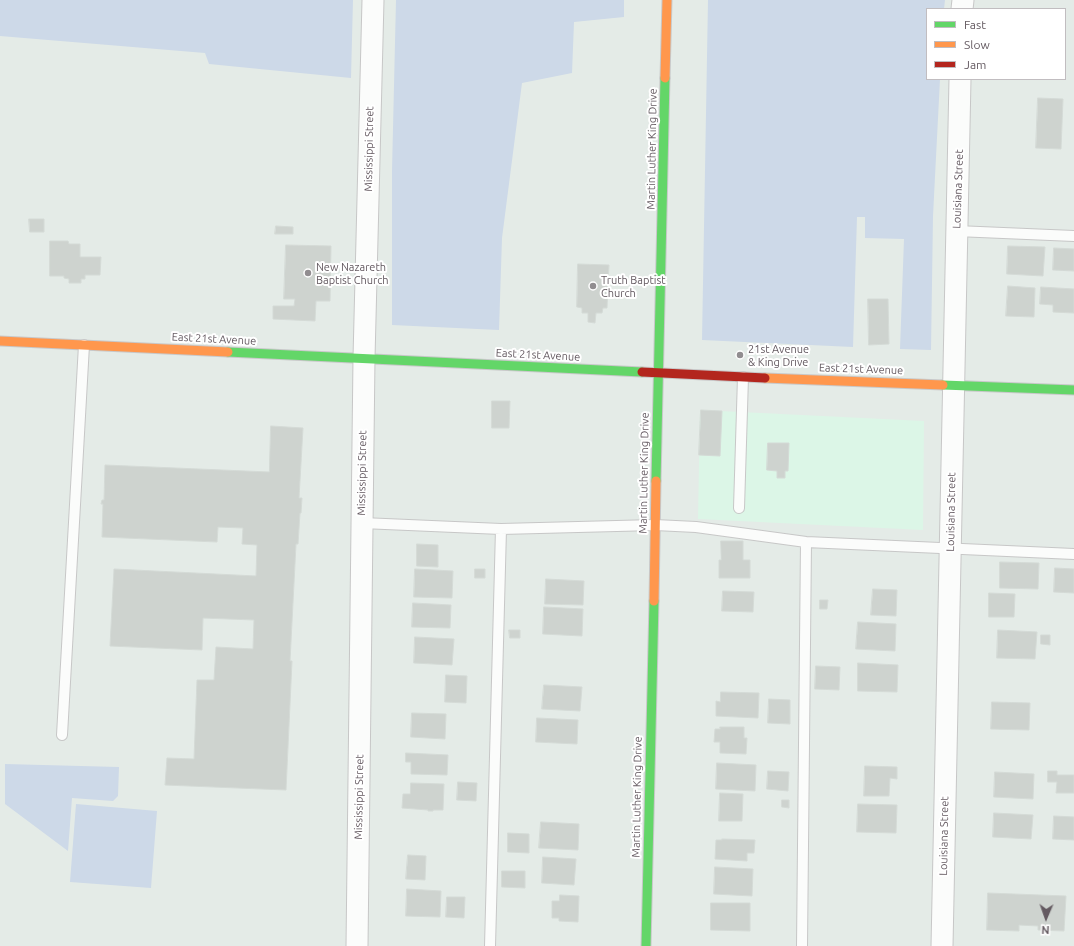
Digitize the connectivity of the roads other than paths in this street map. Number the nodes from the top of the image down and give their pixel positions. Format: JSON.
{"nodes":[{"id":1,"x":373,"y":0,"type":"edge"},
{"id":2,"x":667,"y":0,"type":"edge"},
{"id":3,"x":960,"y":80,"type":"edge"},
{"id":4,"x":956,"y":231,"type":"junction"},
{"id":5,"x":1074,"y":236,"type":"edge"},
{"id":6,"x":0,"y":341,"type":"edge"},
{"id":7,"x":84,"y":345,"type":"junction"},
{"id":8,"x":364,"y":358,"type":"junction"},
{"id":9,"x":659,"y":372,"type":"junction"},
{"id":10,"x":743,"y":377,"type":"junction"},
{"id":11,"x":953,"y":385,"type":"junction"},
{"id":12,"x":1074,"y":390,"type":"edge"},
{"id":13,"x":739,"y":508,"type":"dead end"},
{"id":14,"x":362,"y":522,"type":"junction"},
{"id":15,"x":655,"y":525,"type":"junction"},
{"id":16,"x":501,"y":529,"type":"junction"},
{"id":17,"x":806,"y":542,"type":"junction"},
{"id":18,"x":950,"y":549,"type":"junction"},
{"id":19,"x":1074,"y":554,"type":"edge"},
{"id":20,"x":62,"y":735,"type":"dead end"},
{"id":21,"x":357,"y":946,"type":"edge"},
{"id":22,"x":490,"y":946,"type":"edge"},
{"id":23,"x":646,"y":946,"type":"edge"},
{"id":24,"x":802,"y":946,"type":"edge"},
{"id":25,"x":942,"y":946,"type":"edge"}],
"edges":[{"from":1,"to":8,"type":"street","name":"Mississippi Street"},
{"from":2,"to":9,"type":"street","name":"Martin Luther King Drive"},
{"from":3,"to":4,"type":"street","name":"Louisiana Street"},
{"from":4,"to":5,"type":"lane"},
{"from":4,"to":11,"type":"street","name":"Louisiana Street"},
{"from":6,"to":7,"type":"street","name":"East 21st Avenue"},
{"from":7,"to":8,"type":"street","name":"East 21st Avenue"},
{"from":7,"to":20,"type":"lane"},
{"from":8,"to":9,"type":"street","name":"East 21st Avenue"},
{"from":8,"to":14,"type":"street","name":"Mississippi Street"},
{"from":9,"to":10,"type":"street","name":"East 21st Avenue"},
{"from":9,"to":15,"type":"street","name":"Martin Luther King Drive"},
{"from":10,"to":11,"type":"street","name":"East 21st Avenue"},
{"from":10,"to":13,"type":"lane"},
{"from":11,"to":12,"type":"street","name":"East 21st Avenue"},
{"from":11,"to":18,"type":"street","name":"Louisiana Street"},
{"from":14,"to":16,"type":"lane"},
{"from":14,"to":21,"type":"street","name":"Mississippi Street"},
{"from":15,"to":16,"type":"lane"},
{"from":15,"to":17,"type":"lane"},
{"from":15,"to":23,"type":"street","name":"Martin Luther King Drive"},
{"from":16,"to":22,"type":"lane"},
{"from":17,"to":18,"type":"lane"},
{"from":17,"to":24,"type":"lane"},
{"from":18,"to":19,"type":"lane"},
{"from":18,"to":25,"type":"street","name":"Louisiana Street"}]}
